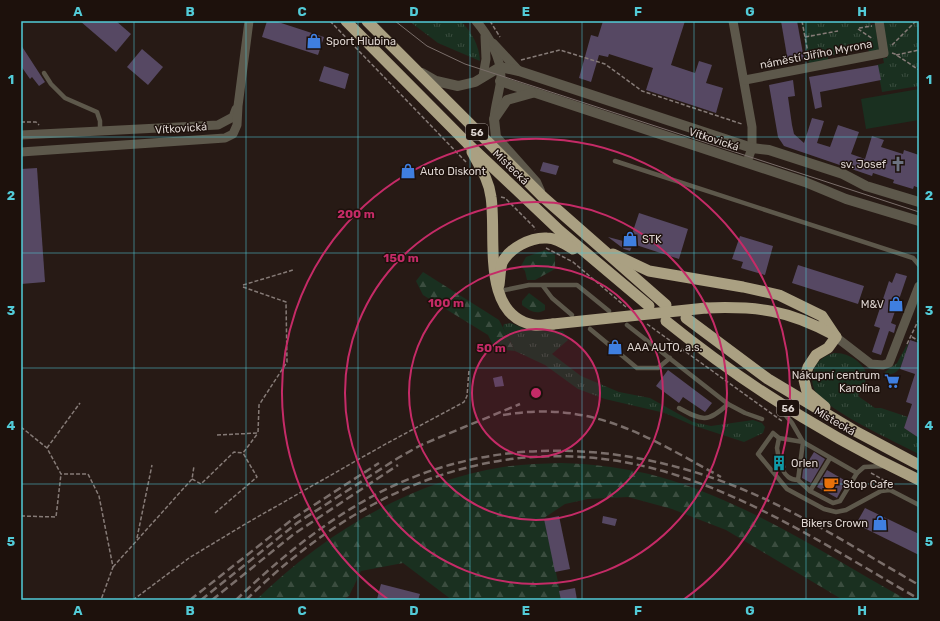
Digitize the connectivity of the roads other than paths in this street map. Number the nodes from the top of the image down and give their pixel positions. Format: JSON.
{"nodes":[{"id":1,"x":249,"y":21,"type":"edge"},
{"id":2,"x":346,"y":21,"type":"edge"},
{"id":3,"x":367,"y":21,"type":"edge"},
{"id":4,"x":476,"y":21,"type":"edge"},
{"id":5,"x":733,"y":21,"type":"edge"},
{"id":6,"x":879,"y":23,"type":"edge"},
{"id":7,"x":484,"y":31,"type":"junction"},
{"id":8,"x":489,"y":40,"type":"junction"},
{"id":9,"x":519,"y":65,"type":"junction"},
{"id":10,"x":411,"y":67,"type":"junction"},
{"id":11,"x":500,"y":68,"type":"junction"},
{"id":12,"x":44,"y":73,"type":"dead end"},
{"id":13,"x":483,"y":76,"type":"junction"},
{"id":14,"x":745,"y":80,"type":"junction"},
{"id":15,"x":500,"y":81,"type":"junction"},
{"id":16,"x":535,"y":92,"type":"junction"},
{"id":17,"x":238,"y":106,"type":"junction"},
{"id":18,"x":494,"y":120,"type":"junction"},
{"id":19,"x":100,"y":130,"type":"junction"},
{"id":20,"x":21,"y":135,"type":"edge"},
{"id":21,"x":467,"y":143,"type":"junction"},
{"id":22,"x":101,"y":145,"type":"junction"},
{"id":23,"x":752,"y":148,"type":"junction"},
{"id":24,"x":21,"y":152,"type":"edge"},
{"id":25,"x":615,"y":161,"type":"dead end"},
{"id":26,"x":747,"y":162,"type":"junction"},
{"id":27,"x":543,"y":197,"type":"junction"},
{"id":28,"x":919,"y":202,"type":"edge"},
{"id":29,"x":919,"y":222,"type":"edge"},
{"id":30,"x":600,"y":248,"type":"junction"},
{"id":31,"x":594,"y":261,"type":"junction"},
{"id":32,"x":919,"y":265,"type":"edge"},
{"id":33,"x":543,"y":286,"type":"junction"},
{"id":34,"x":919,"y":286,"type":"edge"},
{"id":35,"x":498,"y":292,"type":"junction"},
{"id":36,"x":666,"y":305,"type":"dead end"},
{"id":37,"x":649,"y":306,"type":"dead end"},
{"id":38,"x":609,"y":311,"type":"dead end"},
{"id":39,"x":572,"y":315,"type":"dead end"},
{"id":40,"x":686,"y":318,"type":"dead end"},
{"id":41,"x":666,"y":321,"type":"dead end"},
{"id":42,"x":627,"y":325,"type":"dead end"},
{"id":43,"x":590,"y":329,"type":"dead end"},
{"id":44,"x":836,"y":337,"type":"junction"},
{"id":45,"x":670,"y":358,"type":"junction"},
{"id":46,"x":768,"y":396,"type":"junction"},
{"id":47,"x":728,"y":404,"type":"junction"},
{"id":48,"x":679,"y":408,"type":"dead end"},
{"id":49,"x":762,"y":419,"type":"dead end"},
{"id":50,"x":854,"y":431,"type":"junction"},
{"id":51,"x":780,"y":438,"type":"junction"},
{"id":52,"x":803,"y":442,"type":"junction"},
{"id":53,"x":778,"y":454,"type":"dead end"},
{"id":54,"x":830,"y":458,"type":"junction"},
{"id":55,"x":889,"y":466,"type":"junction"},
{"id":56,"x":919,"y":466,"type":"edge"},
{"id":57,"x":782,"y":469,"type":"dead end"},
{"id":58,"x":857,"y":473,"type":"junction"},
{"id":59,"x":798,"y":480,"type":"junction"},
{"id":60,"x":919,"y":480,"type":"edge"},
{"id":61,"x":810,"y":491,"type":"junction"},
{"id":62,"x":919,"y":505,"type":"edge"}],
"edges":[{"from":1,"to":17,"type":"street","name":"Vítkovická"},
{"from":2,"to":21,"type":"highway","name":"Místecká","number":"56"},
{"from":3,"to":10,"type":"highway","name":"Místecká","number":"56"},
{"from":4,"to":7,"type":"street"},
{"from":5,"to":14,"type":"street"},
{"from":6,"to":14,"type":"street","name":"náměstí Jiřího Myrona"},
{"from":7,"to":8,"type":"street"},
{"from":7,"to":13,"type":"street"},
{"from":8,"to":9,"type":"street"},
{"from":8,"to":11,"type":"street"},
{"from":9,"to":11,"type":"street","name":"Vítkovická"},
{"from":9,"to":23,"type":"street","name":"Vítkovická"},
{"from":10,"to":13,"type":"street"},
{"from":10,"to":27,"type":"highway","name":"Místecká","number":"56"},
{"from":11,"to":13,"type":"street"},
{"from":11,"to":15,"type":"street"},
{"from":12,"to":19,"type":"lane"},
{"from":14,"to":23,"type":"street"},
{"from":15,"to":16,"type":"street","name":"Vítkovická"},
{"from":15,"to":18,"type":"street"},
{"from":16,"to":18,"type":"street"},
{"from":16,"to":26,"type":"street","name":"Vítkovická"},
{"from":17,"to":19,"type":"street","name":"Vítkovická"},
{"from":17,"to":22,"type":"street","name":"Vítkovická"},
{"from":18,"to":27,"type":"street"},
{"from":19,"to":20,"type":"street","name":"Vítkovická"},
{"from":19,"to":22,"type":"street"},
{"from":21,"to":31,"type":"highway","name":"Místecká","number":"56"},
{"from":21,"to":35,"type":"highway"},
{"from":22,"to":24,"type":"street","name":"Vítkovická"},
{"from":23,"to":26,"type":"street"},
{"from":23,"to":28,"type":"street","name":"Vítkovická"},
{"from":25,"to":32,"type":"lane"},
{"from":26,"to":29,"type":"street","name":"Vítkovická"},
{"from":27,"to":30,"type":"highway","name":"Místecká","number":"56"},
{"from":30,"to":36,"type":"highway","name":"Místecká","number":"56"},
{"from":30,"to":44,"type":"highway"},
{"from":31,"to":35,"type":"highway"},
{"from":31,"to":37,"type":"highway","name":"Místecká","number":"56"},
{"from":33,"to":35,"type":"lane"},
{"from":33,"to":38,"type":"lane"},
{"from":33,"to":39,"type":"lane"},
{"from":34,"to":44,"type":"street"},
{"from":35,"to":44,"type":"highway","bridge":true},
{"from":40,"to":50,"type":"highway","name":"Místecká","number":"56"},
{"from":41,"to":46,"type":"highway","name":"Místecká","number":"56"},
{"from":42,"to":45,"type":"lane"},
{"from":43,"to":45,"type":"lane"},
{"from":44,"to":50,"type":"highway"},
{"from":45,"to":47,"type":"lane"},
{"from":46,"to":52,"type":"lane"},
{"from":46,"to":55,"type":"highway","name":"Místecká","number":"56"},
{"from":47,"to":48,"type":"lane"},
{"from":47,"to":49,"type":"lane"},
{"from":50,"to":56,"type":"highway","name":"Místecká","number":"56"},
{"from":51,"to":52,"type":"lane"},
{"from":51,"to":53,"type":"lane"},
{"from":51,"to":62,"type":"lane"},
{"from":52,"to":54,"type":"lane"},
{"from":52,"to":59,"type":"lane"},
{"from":54,"to":58,"type":"lane"},
{"from":54,"to":61,"type":"lane"},
{"from":55,"to":58,"type":"lane"},
{"from":55,"to":60,"type":"highway","name":"Místecká","number":"56"},
{"from":57,"to":59,"type":"lane"},
{"from":58,"to":61,"type":"lane"},
{"from":59,"to":61,"type":"lane"}]}
